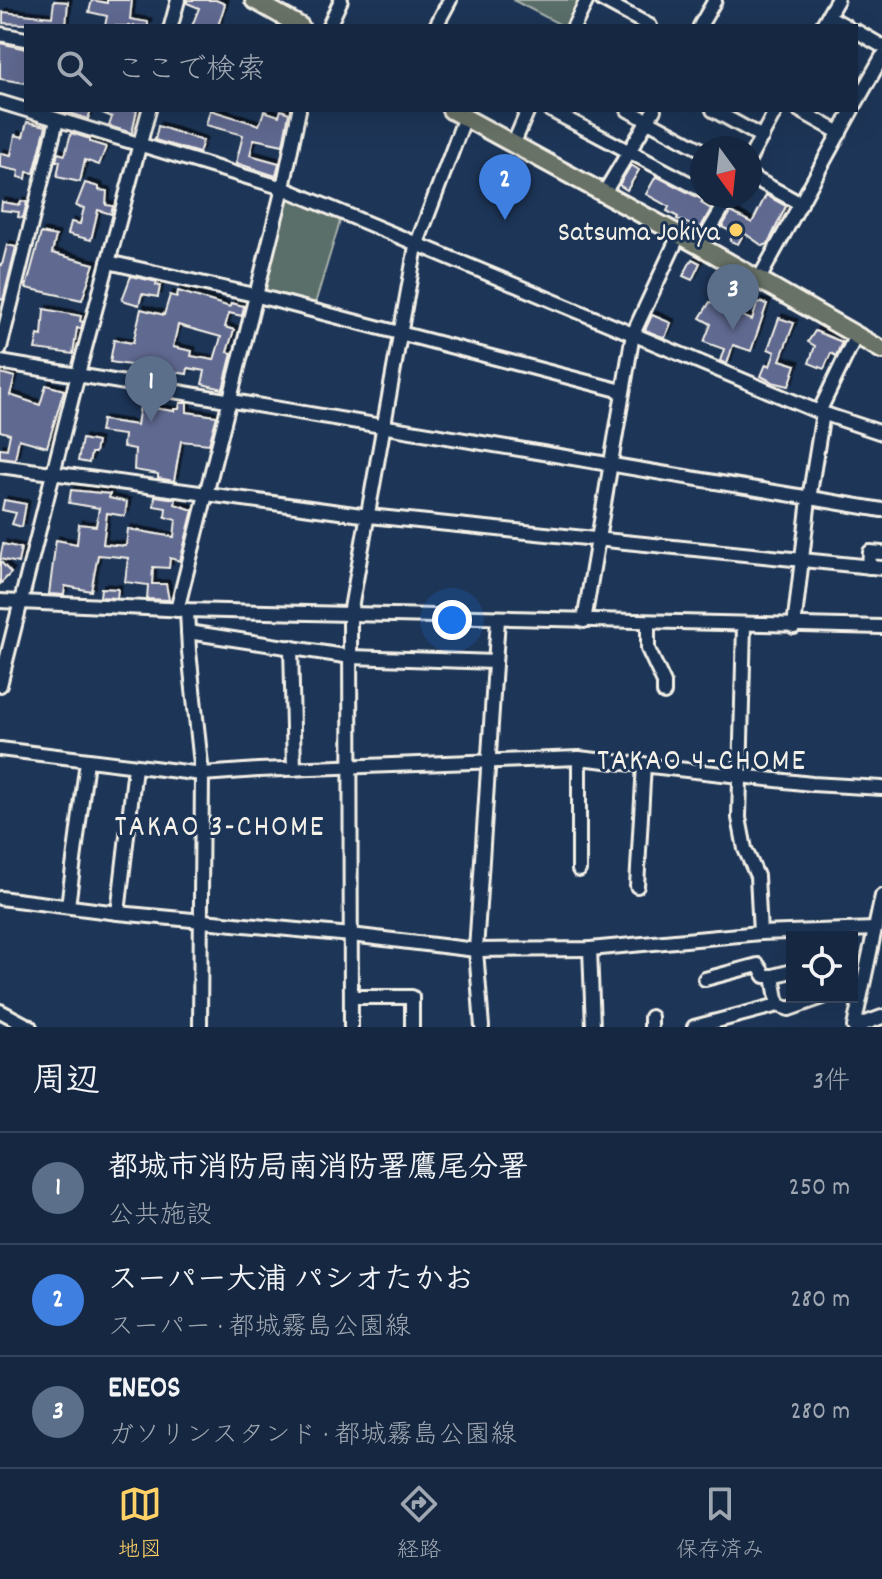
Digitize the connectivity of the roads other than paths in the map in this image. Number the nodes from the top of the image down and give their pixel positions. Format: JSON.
{"nodes":[{"id":1,"x":178,"y":0,"type":"edge"},
{"id":2,"x":254,"y":0,"type":"edge"},
{"id":3,"x":341,"y":0,"type":"edge"},
{"id":4,"x":450,"y":0,"type":"edge"},
{"id":5,"x":587,"y":0,"type":"edge"},
{"id":6,"x":602,"y":0,"type":"edge"},
{"id":7,"x":715,"y":0,"type":"edge"},
{"id":8,"x":837,"y":0,"type":"edge"},
{"id":9,"x":825,"y":21,"type":"edge"},
{"id":10,"x":172,"y":24,"type":"edge"},
{"id":11,"x":296,"y":24,"type":"edge"},
{"id":12,"x":330,"y":24,"type":"edge"},
{"id":13,"x":437,"y":24,"type":"edge"},
{"id":14,"x":575,"y":24,"type":"edge"},
{"id":15,"x":646,"y":24,"type":"edge"},
{"id":16,"x":701,"y":24,"type":"edge"},
{"id":17,"x":858,"y":32,"type":"edge"},
{"id":18,"x":0,"y":34,"type":"edge"},
{"id":19,"x":24,"y":39,"type":"edge"},
{"id":20,"x":882,"y":46,"type":"edge"},
{"id":21,"x":882,"y":57,"type":"edge"},
{"id":22,"x":858,"y":99,"type":"edge"},
{"id":23,"x":0,"y":102,"type":"edge"},
{"id":24,"x":24,"y":110,"type":"edge"},
{"id":25,"x":32,"y":112,"type":"edge"},
{"id":26,"x":149,"y":112,"type":"edge"},
{"id":27,"x":299,"y":112,"type":"edge"},
{"id":28,"x":527,"y":112,"type":"edge"},
{"id":29,"x":554,"y":112,"type":"edge"},
{"id":30,"x":717,"y":112,"type":"edge"},
{"id":31,"x":775,"y":112,"type":"edge"},
{"id":32,"x":803,"y":112,"type":"edge"},
{"id":33,"x":851,"y":112,"type":"edge"},
{"id":34,"x":458,"y":114,"type":"edge"},
{"id":35,"x":651,"y":115,"type":"edge"},
{"id":36,"x":57,"y":120,"type":"junction"},
{"id":37,"x":840,"y":133,"type":"junction"},
{"id":38,"x":760,"y":136,"type":"edge"},
{"id":39,"x":762,"y":137,"type":"edge"},
{"id":40,"x":690,"y":142,"type":"edge"},
{"id":41,"x":513,"y":145,"type":"junction"},
{"id":42,"x":140,"y":147,"type":"junction"},
{"id":43,"x":630,"y":151,"type":"junction"},
{"id":44,"x":762,"y":183,"type":"edge"},
{"id":45,"x":690,"y":184,"type":"edge"},
{"id":46,"x":283,"y":188,"type":"junction"},
{"id":47,"x":604,"y":193,"type":"junction"},
{"id":48,"x":801,"y":204,"type":"junction"},
{"id":49,"x":718,"y":208,"type":"edge"},
{"id":50,"x":679,"y":235,"type":"junction"},
{"id":51,"x":416,"y":246,"type":"junction"},
{"id":52,"x":700,"y":246,"type":"junction"},
{"id":53,"x":108,"y":262,"type":"junction"},
{"id":54,"x":759,"y":279,"type":"junction"},
{"id":55,"x":254,"y":295,"type":"junction"},
{"id":56,"x":402,"y":334,"type":"junction"},
{"id":57,"x":633,"y":334,"type":"junction"},
{"id":58,"x":856,"y":335,"type":"junction"},
{"id":59,"x":0,"y":348,"type":"edge"},
{"id":60,"x":882,"y":350,"type":"edge"},
{"id":61,"x":0,"y":362,"type":"edge"},
{"id":62,"x":78,"y":374,"type":"junction"},
{"id":63,"x":622,"y":391,"type":"junction"},
{"id":64,"x":227,"y":400,"type":"junction"},
{"id":65,"x":821,"y":412,"type":"junction"},
{"id":66,"x":385,"y":427,"type":"junction"},
{"id":67,"x":882,"y":433,"type":"edge"},
{"id":68,"x":610,"y":463,"type":"junction"},
{"id":69,"x":0,"y":466,"type":"edge"},
{"id":70,"x":53,"y":473,"type":"junction"},
{"id":71,"x":204,"y":495,"type":"junction"},
{"id":72,"x":809,"y":499,"type":"junction"},
{"id":73,"x":882,"y":510,"type":"edge"},
{"id":74,"x":369,"y":516,"type":"junction"},
{"id":75,"x":598,"y":539,"type":"junction"},
{"id":76,"x":882,"y":553,"type":"edge"},
{"id":77,"x":801,"y":561,"type":"junction"},
{"id":78,"x":875,"y":568,"type":"edge"},
{"id":79,"x":0,"y":601,"type":"edge"},
{"id":80,"x":21,"y":603,"type":"junction"},
{"id":81,"x":182,"y":610,"type":"junction"},
{"id":82,"x":350,"y":614,"type":"junction"},
{"id":83,"x":498,"y":619,"type":"junction"},
{"id":84,"x":584,"y":621,"type":"junction"},
{"id":85,"x":648,"y":623,"type":"junction"},
{"id":86,"x":744,"y":625,"type":"junction"},
{"id":87,"x":794,"y":627,"type":"junction"},
{"id":88,"x":882,"y":627,"type":"edge"},
{"id":89,"x":188,"y":632,"type":"junction"},
{"id":90,"x":291,"y":647,"type":"junction"},
{"id":91,"x":351,"y":657,"type":"junction"},
{"id":92,"x":495,"y":662,"type":"junction"},
{"id":93,"x":2,"y":669,"type":"edge"},
{"id":94,"x":0,"y":685,"type":"edge"},
{"id":95,"x":664,"y":693,"type":"dead end"},
{"id":96,"x":0,"y":749,"type":"edge"},
{"id":97,"x":579,"y":758,"type":"junction"},
{"id":98,"x":87,"y":761,"type":"junction"},
{"id":99,"x":489,"y":761,"type":"junction"},
{"id":100,"x":644,"y":764,"type":"junction"},
{"id":101,"x":352,"y":766,"type":"junction"},
{"id":102,"x":135,"y":767,"type":"junction"},
{"id":103,"x":294,"y":769,"type":"junction"},
{"id":104,"x":202,"y":774,"type":"junction"},
{"id":105,"x":741,"y":776,"type":"junction"},
{"id":106,"x":882,"y":788,"type":"edge"},
{"id":107,"x":579,"y":870,"type":"dead end"},
{"id":108,"x":637,"y":886,"type":"dead end"},
{"id":109,"x":882,"y":896,"type":"edge"},
{"id":110,"x":0,"y":898,"type":"edge"},
{"id":111,"x":68,"y":906,"type":"junction"},
{"id":112,"x":118,"y":913,"type":"junction"},
{"id":113,"x":200,"y":920,"type":"junction"},
{"id":114,"x":878,"y":924,"type":"edge"},
{"id":115,"x":840,"y":931,"type":"edge"},
{"id":116,"x":760,"y":933,"type":"junction"},
{"id":117,"x":786,"y":933,"type":"edge"},
{"id":118,"x":351,"y":935,"type":"junction"},
{"id":119,"x":590,"y":949,"type":"junction"},
{"id":120,"x":476,"y":950,"type":"junction"},
{"id":121,"x":786,"y":973,"type":"edge"},
{"id":122,"x":773,"y":976,"type":"junction"},
{"id":123,"x":705,"y":979,"type":"dead end"},
{"id":124,"x":351,"y":997,"type":"junction"},
{"id":125,"x":806,"y":1003,"type":"edge"},
{"id":126,"x":778,"y":1005,"type":"junction"},
{"id":127,"x":0,"y":1011,"type":"edge"},
{"id":128,"x":882,"y":1017,"type":"edge"},
{"id":129,"x":30,"y":1027,"type":"edge"},
{"id":130,"x":200,"y":1027,"type":"edge"},
{"id":131,"x":351,"y":1027,"type":"edge"},
{"id":132,"x":412,"y":1027,"type":"edge"},
{"id":133,"x":482,"y":1027,"type":"edge"},
{"id":134,"x":593,"y":1027,"type":"edge"},
{"id":135,"x":694,"y":1027,"type":"edge"},
{"id":136,"x":854,"y":1027,"type":"edge"}],
"edges":[{"from":1,"to":10,"type":"street"},
{"from":2,"to":11,"type":"main road"},
{"from":3,"to":12,"type":"street"},
{"from":4,"to":13,"type":"street"},
{"from":5,"to":14,"type":"street"},
{"from":6,"to":15,"type":"street"},
{"from":7,"to":16,"type":"street"},
{"from":8,"to":9,"type":"street"},
{"from":17,"to":20,"type":"street"},
{"from":18,"to":19,"type":"street"},
{"from":21,"to":22,"type":"street"},
{"from":23,"to":24,"type":"street"},
{"from":25,"to":36,"type":"street"},
{"from":26,"to":42,"type":"street"},
{"from":27,"to":46,"type":"street"},
{"from":28,"to":41,"type":"street"},
{"from":29,"to":43,"type":"street"},
{"from":30,"to":38,"type":"street"},
{"from":31,"to":39,"type":"street"},
{"from":32,"to":37,"type":"street"},
{"from":33,"to":37,"type":"street"},
{"from":34,"to":41,"type":"main road"},
{"from":34,"to":51,"type":"street"},
{"from":35,"to":40,"type":"street"},
{"from":35,"to":43,"type":"street"},
{"from":36,"to":42,"type":"street"},
{"from":36,"to":59,"type":"street"},
{"from":37,"to":48,"type":"street"},
{"from":41,"to":47,"type":"main road"},
{"from":42,"to":46,"type":"street"},
{"from":42,"to":53,"type":"street"},
{"from":43,"to":45,"type":"street"},
{"from":43,"to":47,"type":"street"},
{"from":44,"to":48,"type":"street"},
{"from":46,"to":51,"type":"street"},
{"from":46,"to":55,"type":"street"},
{"from":47,"to":50,"type":"main road"},
{"from":48,"to":54,"type":"street"},
{"from":49,"to":52,"type":"street"},
{"from":50,"to":52,"type":"main road"},
{"from":50,"to":57,"type":"street"},
{"from":51,"to":56,"type":"street"},
{"from":51,"to":57,"type":"street"},
{"from":52,"to":54,"type":"main road"},
{"from":53,"to":55,"type":"street"},
{"from":53,"to":62,"type":"street"},
{"from":54,"to":58,"type":"main road"},
{"from":55,"to":56,"type":"street"},
{"from":55,"to":64,"type":"street"},
{"from":56,"to":63,"type":"street"},
{"from":56,"to":66,"type":"street"},
{"from":57,"to":63,"type":"street"},
{"from":57,"to":65,"type":"street"},
{"from":58,"to":60,"type":"main road"},
{"from":58,"to":65,"type":"street"},
{"from":61,"to":62,"type":"street"},
{"from":62,"to":64,"type":"street"},
{"from":62,"to":70,"type":"street"},
{"from":63,"to":68,"type":"street"},
{"from":64,"to":66,"type":"street"},
{"from":64,"to":71,"type":"street"},
{"from":65,"to":67,"type":"street"},
{"from":65,"to":72,"type":"street"},
{"from":66,"to":68,"type":"street"},
{"from":66,"to":74,"type":"street"},
{"from":68,"to":72,"type":"street"},
{"from":68,"to":75,"type":"street"},
{"from":69,"to":70,"type":"street"},
{"from":70,"to":71,"type":"street"},
{"from":70,"to":80,"type":"street"},
{"from":71,"to":74,"type":"street"},
{"from":71,"to":81,"type":"street"},
{"from":72,"to":73,"type":"street"},
{"from":72,"to":77,"type":"street"},
{"from":74,"to":75,"type":"street"},
{"from":74,"to":82,"type":"street"},
{"from":75,"to":77,"type":"street"},
{"from":75,"to":84,"type":"street"},
{"from":76,"to":78,"type":"street"},
{"from":77,"to":78,"type":"street"},
{"from":77,"to":87,"type":"street"},
{"from":79,"to":80,"type":"street"},
{"from":80,"to":81,"type":"street"},
{"from":80,"to":93,"type":"street"},
{"from":81,"to":82,"type":"street"},
{"from":81,"to":89,"type":"street"},
{"from":82,"to":83,"type":"street"},
{"from":82,"to":91,"type":"street"},
{"from":83,"to":84,"type":"street"},
{"from":83,"to":92,"type":"street"},
{"from":84,"to":85,"type":"street"},
{"from":85,"to":86,"type":"street"},
{"from":85,"to":95,"type":"street"},
{"from":86,"to":87,"type":"street"},
{"from":86,"to":105,"type":"street"},
{"from":87,"to":88,"type":"street"},
{"from":89,"to":90,"type":"street"},
{"from":89,"to":104,"type":"street"},
{"from":90,"to":91,"type":"street"},
{"from":90,"to":103,"type":"street"},
{"from":91,"to":92,"type":"street"},
{"from":91,"to":101,"type":"street"},
{"from":92,"to":99,"type":"street"},
{"from":93,"to":94,"type":"street"},
{"from":96,"to":98,"type":"street"},
{"from":97,"to":99,"type":"street"},
{"from":97,"to":100,"type":"street"},
{"from":97,"to":107,"type":"street"},
{"from":98,"to":102,"type":"street"},
{"from":98,"to":111,"type":"street"},
{"from":99,"to":101,"type":"street"},
{"from":99,"to":120,"type":"street"},
{"from":100,"to":105,"type":"street"},
{"from":100,"to":108,"type":"street"},
{"from":101,"to":103,"type":"street"},
{"from":101,"to":118,"type":"street"},
{"from":102,"to":104,"type":"street"},
{"from":102,"to":112,"type":"street"},
{"from":103,"to":104,"type":"street"},
{"from":104,"to":113,"type":"street"},
{"from":105,"to":106,"type":"street"},
{"from":105,"to":116,"type":"street"},
{"from":109,"to":114,"type":"street"},
{"from":110,"to":111,"type":"street"},
{"from":111,"to":112,"type":"street"},
{"from":112,"to":113,"type":"street"},
{"from":113,"to":118,"type":"street"},
{"from":113,"to":130,"type":"street"},
{"from":114,"to":115,"type":"street"},
{"from":114,"to":136,"type":"street"},
{"from":116,"to":117,"type":"street"},
{"from":116,"to":119,"type":"street"},
{"from":118,"to":120,"type":"street"},
{"from":118,"to":124,"type":"street"},
{"from":119,"to":120,"type":"street"},
{"from":119,"to":134,"type":"street"},
{"from":120,"to":133,"type":"street"},
{"from":121,"to":122,"type":"street"},
{"from":122,"to":123,"type":"street"},
{"from":122,"to":126,"type":"street"},
{"from":124,"to":131,"type":"street"},
{"from":124,"to":132,"type":"street"},
{"from":125,"to":126,"type":"street"},
{"from":126,"to":135,"type":"street"},
{"from":127,"to":129,"type":"street"},
{"from":128,"to":136,"type":"street"}]}
